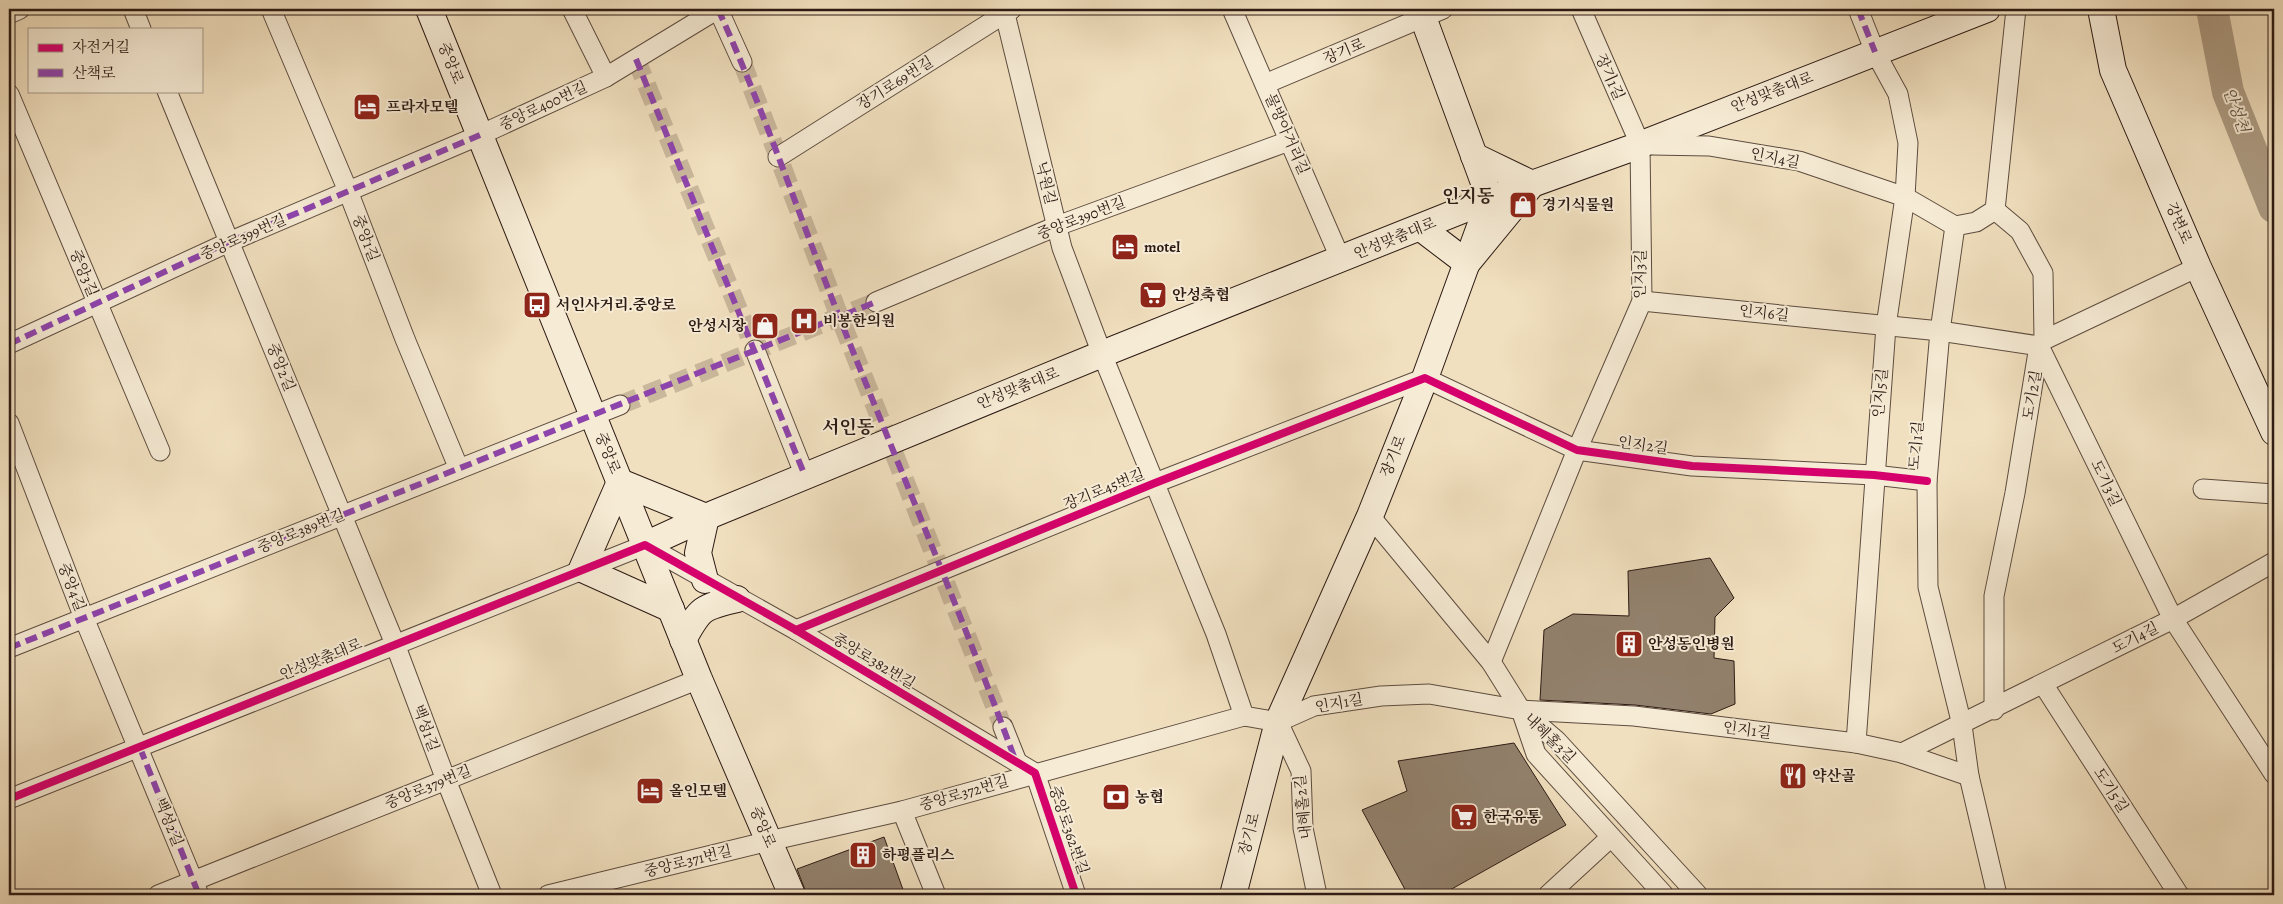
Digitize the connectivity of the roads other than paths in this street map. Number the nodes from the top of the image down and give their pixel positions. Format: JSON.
{"nodes":[{"id":1,"x":20,"y":9,"type":"edge"},
{"id":2,"x":133,"y":9,"type":"edge"},
{"id":3,"x":271,"y":9,"type":"edge"},
{"id":4,"x":429,"y":9,"type":"edge"},
{"id":5,"x":572,"y":9,"type":"edge"},
{"id":6,"x":718,"y":9,"type":"edge"},
{"id":7,"x":1232,"y":9,"type":"edge"},
{"id":8,"x":1581,"y":9,"type":"edge"},
{"id":9,"x":1858,"y":9,"type":"edge"},
{"id":10,"x":1988,"y":9,"type":"edge"},
{"id":11,"x":2016,"y":9,"type":"edge"},
{"id":12,"x":2101,"y":9,"type":"edge"},
{"id":13,"x":1006,"y":10,"type":"edge"},
{"id":14,"x":1429,"y":12,"type":"edge"},
{"id":15,"x":9,"y":14,"type":"edge"},
{"id":16,"x":141,"y":28,"type":"edge"},
{"id":17,"x":1874,"y":52,"type":"junction"},
{"id":18,"x":742,"y":62,"type":"tunnel mouth"},
{"id":19,"x":606,"y":77,"type":"junction"},
{"id":20,"x":1265,"y":84,"type":"junction"},
{"id":21,"x":167,"y":92,"type":"edge"},
{"id":22,"x":9,"y":94,"type":"edge"},
{"id":23,"x":480,"y":135,"type":"junction"},
{"id":24,"x":1289,"y":141,"type":"junction"},
{"id":25,"x":1640,"y":144,"type":"junction"},
{"id":26,"x":1474,"y":156,"type":"junction"},
{"id":27,"x":778,"y":157,"type":"dead end"},
{"id":28,"x":1532,"y":184,"type":"junction"},
{"id":29,"x":348,"y":191,"type":"junction"},
{"id":30,"x":1905,"y":197,"type":"junction"},
{"id":31,"x":1490,"y":199,"type":"junction"},
{"id":32,"x":1995,"y":210,"type":"junction"},
{"id":33,"x":1057,"y":226,"type":"junction"},
{"id":34,"x":1955,"y":226,"type":"junction"},
{"id":35,"x":1421,"y":228,"type":"junction"},
{"id":36,"x":230,"y":242,"type":"junction"},
{"id":37,"x":1341,"y":260,"type":"junction"},
{"id":38,"x":1467,"y":263,"type":"junction"},
{"id":39,"x":2198,"y":267,"type":"junction"},
{"id":40,"x":1642,"y":301,"type":"junction"},
{"id":41,"x":876,"y":302,"type":"tunnel mouth"},
{"id":42,"x":96,"y":303,"type":"junction"},
{"id":43,"x":1886,"y":326,"type":"junction"},
{"id":44,"x":1940,"y":331,"type":"junction"},
{"id":45,"x":2042,"y":343,"type":"junction"},
{"id":46,"x":9,"y":344,"type":"edge"},
{"id":47,"x":755,"y":350,"type":"tunnel mouth"},
{"id":48,"x":1102,"y":354,"type":"junction"},
{"id":49,"x":1425,"y":378,"type":"junction"},
{"id":50,"x":620,"y":405,"type":"tunnel mouth"},
{"id":51,"x":594,"y":416,"type":"junction"},
{"id":52,"x":9,"y":423,"type":"edge"},
{"id":53,"x":2274,"y":432,"type":"edge"},
{"id":54,"x":1577,"y":450,"type":"junction"},
{"id":55,"x":160,"y":451,"type":"dead end"},
{"id":56,"x":459,"y":469,"type":"junction"},
{"id":57,"x":1874,"y":475,"type":"junction"},
{"id":58,"x":805,"y":476,"type":"junction"},
{"id":59,"x":1926,"y":481,"type":"junction"},
{"id":60,"x":620,"y":482,"type":"junction"},
{"id":61,"x":1155,"y":483,"type":"junction"},
{"id":62,"x":2203,"y":489,"type":"dead end"},
{"id":63,"x":2274,"y":494,"type":"edge"},
{"id":64,"x":342,"y":514,"type":"junction"},
{"id":65,"x":1370,"y":516,"type":"junction"},
{"id":66,"x":706,"y":517,"type":"junction"},
{"id":67,"x":645,"y":545,"type":"junction"},
{"id":68,"x":2274,"y":562,"type":"edge"},
{"id":69,"x":582,"y":569,"type":"junction"},
{"id":70,"x":705,"y":580,"type":"junction"},
{"id":71,"x":737,"y":599,"type":"junction"},
{"id":72,"x":670,"y":609,"type":"junction"},
{"id":73,"x":84,"y":618,"type":"junction"},
{"id":74,"x":2174,"y":619,"type":"junction"},
{"id":75,"x":796,"y":630,"type":"junction"},
{"id":76,"x":683,"y":640,"type":"junction"},
{"id":77,"x":395,"y":644,"type":"junction"},
{"id":78,"x":9,"y":648,"type":"edge"},
{"id":79,"x":1491,"y":662,"type":"junction"},
{"id":80,"x":699,"y":679,"type":"junction"},
{"id":81,"x":2043,"y":684,"type":"junction"},
{"id":82,"x":1521,"y":710,"type":"junction"},
{"id":83,"x":1994,"y":710,"type":"junction"},
{"id":84,"x":1244,"y":716,"type":"junction"},
{"id":85,"x":1278,"y":722,"type":"junction"},
{"id":86,"x":1962,"y":725,"type":"junction"},
{"id":87,"x":1003,"y":727,"type":"tunnel mouth"},
{"id":88,"x":1856,"y":743,"type":"junction"},
{"id":89,"x":140,"y":748,"type":"junction"},
{"id":90,"x":1902,"y":753,"type":"junction"},
{"id":91,"x":1016,"y":762,"type":"junction"},
{"id":92,"x":1035,"y":773,"type":"junction"},
{"id":93,"x":2274,"y":774,"type":"edge"},
{"id":94,"x":1969,"y":776,"type":"junction"},
{"id":95,"x":446,"y":780,"type":"junction"},
{"id":96,"x":9,"y":799,"type":"edge"},
{"id":97,"x":902,"y":811,"type":"junction"},
{"id":98,"x":1611,"y":837,"type":"junction"},
{"id":99,"x":769,"y":841,"type":"junction"},
{"id":100,"x":196,"y":888,"type":"edge"},
{"id":101,"x":158,"y":895,"type":"edge"},
{"id":102,"x":492,"y":895,"type":"edge"},
{"id":103,"x":548,"y":895,"type":"edge"},
{"id":104,"x":792,"y":895,"type":"edge"},
{"id":105,"x":936,"y":895,"type":"edge"},
{"id":106,"x":1076,"y":895,"type":"edge"},
{"id":107,"x":1234,"y":895,"type":"edge"},
{"id":108,"x":1317,"y":895,"type":"edge"},
{"id":109,"x":1548,"y":895,"type":"edge"},
{"id":110,"x":1664,"y":895,"type":"edge"},
{"id":111,"x":1698,"y":895,"type":"edge"},
{"id":112,"x":1997,"y":895,"type":"edge"},
{"id":113,"x":2179,"y":895,"type":"edge"}],
"edges":[{"from":1,"to":15,"type":"street"},
{"from":2,"to":16,"type":"street"},
{"from":3,"to":29,"type":"street","name":"중앙1길"},
{"from":4,"to":23,"type":"main road","name":"중앙로"},
{"from":5,"to":19,"type":"street","name":"중앙로400번길"},
{"from":6,"to":18,"type":"street"},
{"from":6,"to":19,"type":"street","name":"중앙로400번길"},
{"from":7,"to":20,"type":"street","name":"물방아거리길"},
{"from":8,"to":25,"type":"street","name":"장기1길"},
{"from":9,"to":17,"type":"street","name":"인지5길"},
{"from":10,"to":17,"type":"main road","name":"안성맞춤대로"},
{"from":11,"to":32,"type":"street"},
{"from":12,"to":39,"type":"main road","name":"강변로"},
{"from":13,"to":27,"type":"street","name":"장기로69번길"},
{"from":13,"to":33,"type":"street","name":"낙원길"},
{"from":14,"to":20,"type":"street","name":"장기로"},
{"from":14,"to":26,"type":"main road","name":"장기로"},
{"from":17,"to":25,"type":"main road","name":"안성맞춤대로"},
{"from":17,"to":30,"type":"street","name":"인지5길"},
{"from":19,"to":23,"type":"street","name":"중앙로400번길"},
{"from":20,"to":24,"type":"street","name":"물방아거리길"},
{"from":21,"to":36,"type":"street","name":"중앙2길"},
{"from":22,"to":42,"type":"street","name":"중앙3길"},
{"from":23,"to":29,"type":"street","name":"중앙로399번길"},
{"from":23,"to":51,"type":"main road","name":"중앙로"},
{"from":24,"to":33,"type":"street","name":"중앙로390번길"},
{"from":24,"to":37,"type":"street","name":"물방아거리길"},
{"from":25,"to":28,"type":"main road","name":"안성맞춤대로"},
{"from":25,"to":30,"type":"street","name":"인지4길"},
{"from":25,"to":40,"type":"street","name":"인지3길"},
{"from":26,"to":28,"type":"main road"},
{"from":26,"to":31,"type":"main road","name":"장기로"},
{"from":28,"to":31,"type":"main road","name":"안성맞춤대로"},
{"from":28,"to":38,"type":"main road"},
{"from":29,"to":36,"type":"street","name":"중앙로399번길"},
{"from":29,"to":56,"type":"street","name":"중앙1길"},
{"from":30,"to":34,"type":"street","name":"인지4길"},
{"from":30,"to":43,"type":"street","name":"인지5길"},
{"from":31,"to":35,"type":"main road","name":"안성맞춤대로"},
{"from":31,"to":38,"type":"main road","name":"장기로"},
{"from":32,"to":34,"type":"street"},
{"from":32,"to":45,"type":"street","name":"도기2길"},
{"from":33,"to":41,"type":"street","name":"중앙로390번길"},
{"from":33,"to":48,"type":"street","name":"낙원길"},
{"from":34,"to":44,"type":"street","name":"도기1길"},
{"from":35,"to":37,"type":"main road","name":"안성맞춤대로"},
{"from":35,"to":38,"type":"main road"},
{"from":36,"to":42,"type":"street","name":"중앙로399번길"},
{"from":36,"to":64,"type":"street","name":"중앙2길"},
{"from":37,"to":48,"type":"main road","name":"안성맞춤대로"},
{"from":38,"to":49,"type":"main road","name":"장기로"},
{"from":39,"to":45,"type":"street"},
{"from":39,"to":53,"type":"main road","name":"강변로"},
{"from":40,"to":43,"type":"street","name":"인지6길"},
{"from":40,"to":54,"type":"street","name":"인지3길"},
{"from":42,"to":46,"type":"street","name":"중앙로399번길"},
{"from":42,"to":55,"type":"street","name":"중앙3길"},
{"from":43,"to":44,"type":"street","name":"인지6길"},
{"from":43,"to":57,"type":"street","name":"인지5길"},
{"from":44,"to":45,"type":"street","name":"인지6길"},
{"from":44,"to":59,"type":"street","name":"도기1길"},
{"from":45,"to":74,"type":"street","name":"도기3길"},
{"from":45,"to":83,"type":"street","name":"도기2길"},
{"from":47,"to":58,"type":"street"},
{"from":48,"to":58,"type":"main road","name":"안성맞춤대로"},
{"from":48,"to":61,"type":"street","name":"장기로45번길"},
{"from":49,"to":54,"type":"street","name":"인지2길"},
{"from":49,"to":61,"type":"street","name":"장기로45번길"},
{"from":49,"to":65,"type":"main road","name":"장기로"},
{"from":50,"to":51,"type":"street"},
{"from":51,"to":56,"type":"street","name":"중앙로389번길"},
{"from":51,"to":60,"type":"main road","name":"중앙로"},
{"from":52,"to":73,"type":"street","name":"중앙4길"},
{"from":54,"to":57,"type":"street","name":"인지2길"},
{"from":54,"to":79,"type":"street"},
{"from":56,"to":64,"type":"street","name":"중앙로389번길"},
{"from":57,"to":59,"type":"street","name":"인지2길"},
{"from":57,"to":88,"type":"street","name":"인지5길"},
{"from":58,"to":66,"type":"main road","name":"안성맞춤대로"},
{"from":59,"to":86,"type":"street","name":"도기1길"},
{"from":60,"to":66,"type":"main road"},
{"from":60,"to":67,"type":"main road","name":"중앙로"},
{"from":60,"to":69,"type":"main road"},
{"from":61,"to":75,"type":"street","name":"장기로45번길"},
{"from":61,"to":84,"type":"street"},
{"from":62,"to":63,"type":"street"},
{"from":64,"to":73,"type":"street","name":"중앙로389번길"},
{"from":64,"to":77,"type":"street","name":"중앙2길"},
{"from":65,"to":79,"type":"street"},
{"from":65,"to":85,"type":"main road","name":"장기로"},
{"from":66,"to":67,"type":"main road","name":"안성맞춤대로"},
{"from":66,"to":70,"type":"main road"},
{"from":67,"to":69,"type":"street","name":"안성맞춤대로"},
{"from":67,"to":70,"type":"street","name":"중앙로382번길"},
{"from":67,"to":72,"type":"main road","name":"중앙로"},
{"from":68,"to":74,"type":"street","name":"도기4길"},
{"from":69,"to":72,"type":"main road"},
{"from":69,"to":77,"type":"street","name":"안성맞춤대로"},
{"from":70,"to":71,"type":"street","name":"중앙로382번길"},
{"from":71,"to":75,"type":"street","name":"중앙로382번길"},
{"from":71,"to":76,"type":"main road"},
{"from":72,"to":76,"type":"main road","name":"중앙로"},
{"from":73,"to":78,"type":"street","name":"중앙로389번길"},
{"from":73,"to":89,"type":"street","name":"중앙4길"},
{"from":74,"to":81,"type":"street","name":"도기4길"},
{"from":74,"to":93,"type":"street"},
{"from":75,"to":91,"type":"street","name":"중앙로382번길"},
{"from":76,"to":80,"type":"main road","name":"중앙로"},
{"from":77,"to":89,"type":"street","name":"안성맞춤대로"},
{"from":77,"to":95,"type":"street","name":"백성1길"},
{"from":79,"to":82,"type":"street"},
{"from":80,"to":95,"type":"street","name":"중앙로379번길"},
{"from":80,"to":99,"type":"main road","name":"중앙로"},
{"from":81,"to":83,"type":"street","name":"도기4길"},
{"from":81,"to":113,"type":"street","name":"도기5길"},
{"from":82,"to":85,"type":"street","name":"인지1길"},
{"from":82,"to":88,"type":"street","name":"인지1길"},
{"from":82,"to":98,"type":"street","name":"내혜홀3길"},
{"from":82,"to":111,"type":"street","name":"내혜홀3길"},
{"from":83,"to":86,"type":"street","name":"도기4길"},
{"from":84,"to":85,"type":"street","name":"중앙로372번길"},
{"from":84,"to":92,"type":"street","name":"중앙로372번길"},
{"from":85,"to":107,"type":"main road","name":"장기로"},
{"from":85,"to":108,"type":"street","name":"내혜홀2길"},
{"from":86,"to":90,"type":"street","name":"도기4길"},
{"from":86,"to":94,"type":"street","name":"도기1길"},
{"from":87,"to":91,"type":"street"},
{"from":88,"to":90,"type":"street","name":"인지1길"},
{"from":89,"to":96,"type":"street","name":"안성맞춤대로"},
{"from":89,"to":100,"type":"street","name":"백성2길"},
{"from":90,"to":94,"type":"street","name":"인지1길"},
{"from":91,"to":92,"type":"street","name":"중앙로382번길"},
{"from":92,"to":97,"type":"street","name":"중앙로372번길"},
{"from":92,"to":106,"type":"street","name":"중앙로362번길"},
{"from":94,"to":112,"type":"street","name":"도기1길"},
{"from":95,"to":100,"type":"street","name":"중앙로379번길"},
{"from":95,"to":102,"type":"street","name":"백성1길"},
{"from":97,"to":99,"type":"street","name":"중앙로372번길"},
{"from":97,"to":105,"type":"street"},
{"from":98,"to":109,"type":"street"},
{"from":98,"to":110,"type":"street","name":"내혜홀3길"},
{"from":99,"to":103,"type":"street","name":"중앙로371번길"},
{"from":99,"to":104,"type":"main road","name":"중앙로"},
{"from":100,"to":101,"type":"street","name":"중앙로379번길"}]}
